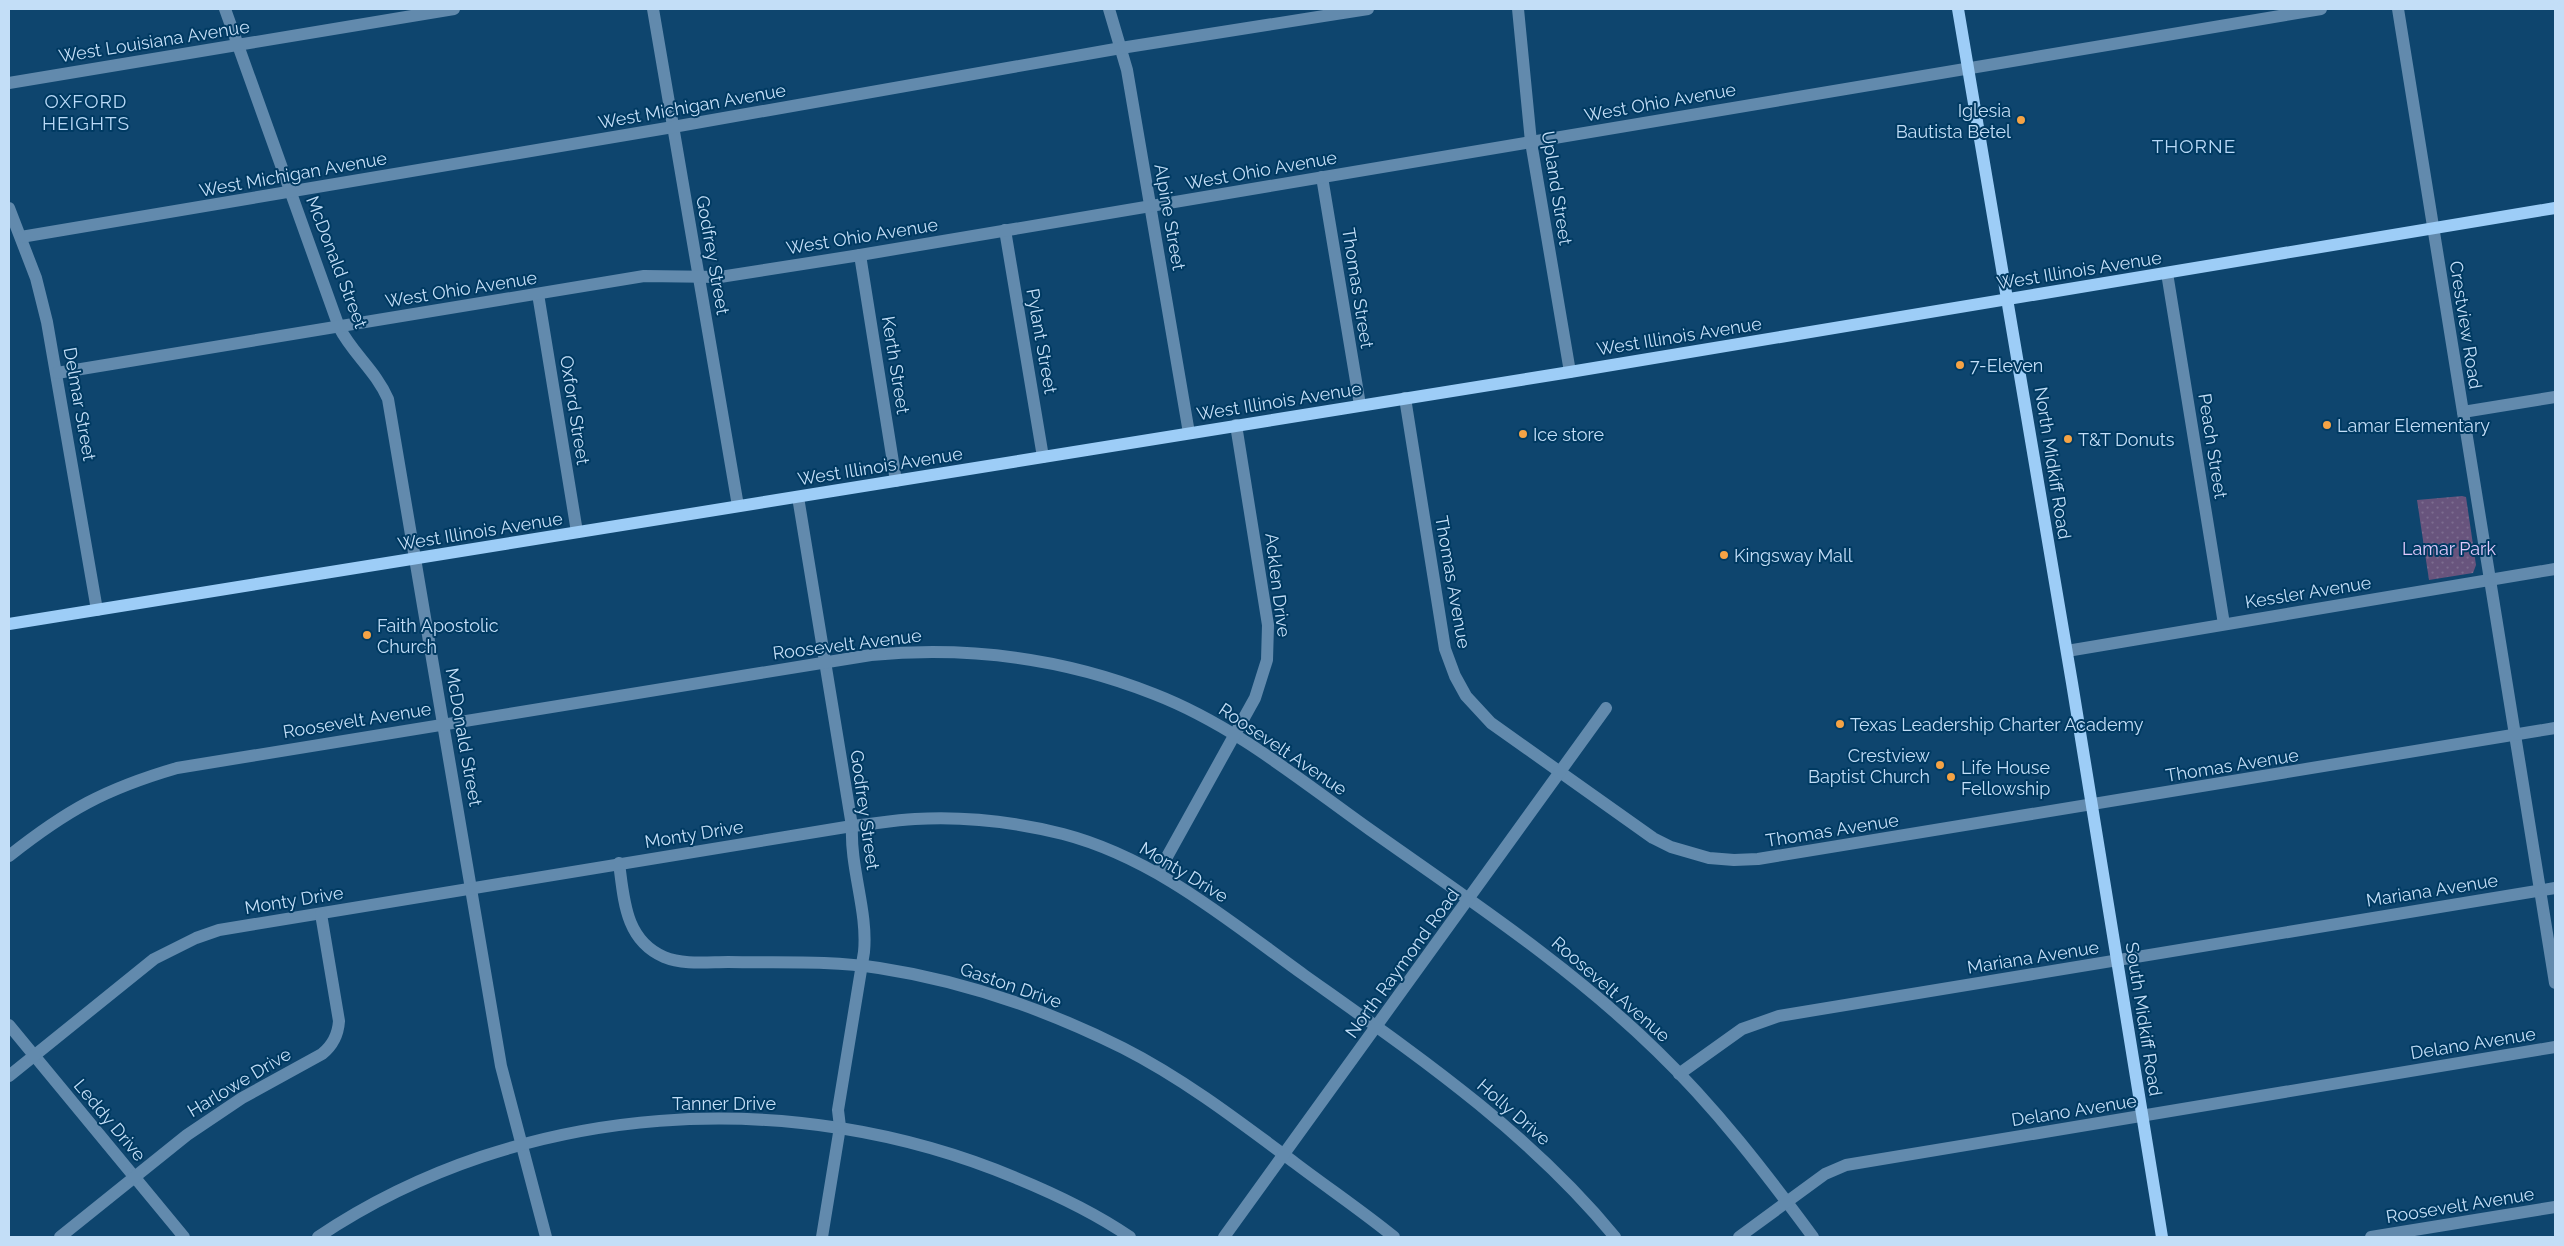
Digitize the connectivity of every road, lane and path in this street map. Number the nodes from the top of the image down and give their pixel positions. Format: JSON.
{"nodes":[{"id":1,"x":224,"y":9,"type":"edge"},
{"id":2,"x":454,"y":9,"type":"edge"},
{"id":3,"x":654,"y":9,"type":"edge"},
{"id":4,"x":1109,"y":9,"type":"edge"},
{"id":5,"x":1368,"y":9,"type":"edge"},
{"id":6,"x":1518,"y":9,"type":"edge"},
{"id":7,"x":1958,"y":9,"type":"edge"},
{"id":8,"x":2321,"y":9,"type":"edge"},
{"id":9,"x":2398,"y":9,"type":"edge"},
{"id":10,"x":238,"y":45,"type":"junction"},
{"id":11,"x":1121,"y":48,"type":"junction"},
{"id":12,"x":1968,"y":68,"type":"junction"},
{"id":13,"x":9,"y":83,"type":"edge"},
{"id":14,"x":673,"y":127,"type":"junction"},
{"id":15,"x":1531,"y":142,"type":"junction"},
{"id":16,"x":1322,"y":177,"type":"junction"},
{"id":17,"x":291,"y":192,"type":"junction"},
{"id":18,"x":1150,"y":206,"type":"junction"},
{"id":19,"x":9,"y":208,"type":"edge"},
{"id":20,"x":2555,"y":208,"type":"edge"},
{"id":21,"x":2433,"y":229,"type":"junction"},
{"id":22,"x":1005,"y":230,"type":"junction"},
{"id":23,"x":21,"y":237,"type":"junction"},
{"id":24,"x":860,"y":255,"type":"junction"},
{"id":25,"x":2167,"y":273,"type":"junction"},
{"id":26,"x":698,"y":277,"type":"junction"},
{"id":27,"x":538,"y":294,"type":"junction"},
{"id":28,"x":2008,"y":299,"type":"junction"},
{"id":29,"x":339,"y":326,"type":"junction"},
{"id":30,"x":1570,"y":372,"type":"junction"},
{"id":31,"x":57,"y":373,"type":"junction"},
{"id":32,"x":2555,"y":397,"type":"edge"},
{"id":33,"x":1405,"y":398,"type":"junction"},
{"id":34,"x":1360,"y":405,"type":"junction"},
{"id":35,"x":2463,"y":412,"type":"junction"},
{"id":36,"x":1236,"y":425,"type":"junction"},
{"id":37,"x":1189,"y":433,"type":"junction"},
{"id":38,"x":1043,"y":457,"type":"junction"},
{"id":39,"x":896,"y":481,"type":"junction"},
{"id":40,"x":798,"y":496,"type":"junction"},
{"id":41,"x":738,"y":506,"type":"junction"},
{"id":42,"x":577,"y":532,"type":"junction"},
{"id":43,"x":415,"y":559,"type":"junction"},
{"id":44,"x":2555,"y":569,"type":"edge"},
{"id":45,"x":2489,"y":580,"type":"junction"},
{"id":46,"x":96,"y":610,"type":"junction"},
{"id":47,"x":9,"y":624,"type":"edge"},
{"id":48,"x":2224,"y":624,"type":"junction"},
{"id":49,"x":2067,"y":650,"type":"junction"},
{"id":50,"x":825,"y":662,"type":"junction"},
{"id":51,"x":1606,"y":708,"type":"dead end"},
{"id":52,"x":444,"y":724,"type":"junction"},
{"id":53,"x":2555,"y":728,"type":"edge"},
{"id":54,"x":1235,"y":734,"type":"junction"},
{"id":55,"x":2515,"y":735,"type":"junction"},
{"id":56,"x":1560,"y":773,"type":"junction"},
{"id":57,"x":2092,"y":806,"type":"junction"},
{"id":58,"x":852,"y":826,"type":"junction"},
{"id":59,"x":9,"y":856,"type":"edge"},
{"id":60,"x":620,"y":863,"type":"junction"},
{"id":61,"x":1158,"y":873,"type":"junction"},
{"id":62,"x":2555,"y":888,"type":"edge"},
{"id":63,"x":472,"y":889,"type":"junction"},
{"id":64,"x":2541,"y":890,"type":"junction"},
{"id":65,"x":1469,"y":900,"type":"junction"},
{"id":66,"x":321,"y":914,"type":"junction"},
{"id":67,"x":2117,"y":960,"type":"junction"},
{"id":68,"x":862,"y":966,"type":"junction"},
{"id":69,"x":2555,"y":982,"type":"edge"},
{"id":70,"x":9,"y":1025,"type":"edge"},
{"id":71,"x":1378,"y":1027,"type":"junction"},
{"id":72,"x":2555,"y":1047,"type":"edge"},
{"id":73,"x":33,"y":1055,"type":"junction"},
{"id":74,"x":1679,"y":1074,"type":"junction"},
{"id":75,"x":9,"y":1076,"type":"edge"},
{"id":76,"x":2142,"y":1116,"type":"junction"},
{"id":77,"x":840,"y":1127,"type":"junction"},
{"id":78,"x":521,"y":1146,"type":"junction"},
{"id":79,"x":1283,"y":1154,"type":"junction"},
{"id":80,"x":134,"y":1176,"type":"junction"},
{"id":81,"x":1787,"y":1202,"type":"junction"},
{"id":82,"x":2555,"y":1207,"type":"edge"},
{"id":83,"x":60,"y":1237,"type":"edge"},
{"id":84,"x":184,"y":1237,"type":"edge"},
{"id":85,"x":318,"y":1237,"type":"edge"},
{"id":86,"x":546,"y":1237,"type":"edge"},
{"id":87,"x":822,"y":1237,"type":"edge"},
{"id":88,"x":1130,"y":1237,"type":"edge"},
{"id":89,"x":1224,"y":1237,"type":"edge"},
{"id":90,"x":1394,"y":1237,"type":"edge"},
{"id":91,"x":1615,"y":1237,"type":"edge"},
{"id":92,"x":1739,"y":1237,"type":"edge"},
{"id":93,"x":1813,"y":1237,"type":"edge"},
{"id":94,"x":2162,"y":1237,"type":"edge"},
{"id":95,"x":2371,"y":1237,"type":"edge"}],
"edges":[{"from":1,"to":10,"type":"street","name":"McDonald Street"},
{"from":2,"to":10,"type":"street","name":"West Louisiana Avenue"},
{"from":3,"to":14,"type":"street","name":"Godfrey Street"},
{"from":4,"to":11,"type":"street","name":"Alpine Street"},
{"from":5,"to":11,"type":"street","name":"West Michigan Avenue"},
{"from":6,"to":15,"type":"street","name":"Upland Street"},
{"from":7,"to":12,"type":"main road","name":"North Midkiff Road"},
{"from":8,"to":12,"type":"street","name":"West Ohio Avenue"},
{"from":9,"to":21,"type":"street","name":"Crestview Road"},
{"from":10,"to":13,"type":"street","name":"West Louisiana Avenue"},
{"from":10,"to":17,"type":"street","name":"McDonald Street"},
{"from":11,"to":14,"type":"street","name":"West Michigan Avenue"},
{"from":11,"to":18,"type":"street","name":"Alpine Street"},
{"from":12,"to":15,"type":"street","name":"West Ohio Avenue"},
{"from":12,"to":28,"type":"main road","name":"North Midkiff Road"},
{"from":14,"to":17,"type":"street","name":"West Michigan Avenue"},
{"from":14,"to":26,"type":"street","name":"Godfrey Street"},
{"from":15,"to":16,"type":"street","name":"West Ohio Avenue"},
{"from":15,"to":30,"type":"street","name":"Upland Street"},
{"from":16,"to":18,"type":"street","name":"West Ohio Avenue"},
{"from":16,"to":34,"type":"street","name":"Thomas Street"},
{"from":17,"to":23,"type":"street","name":"West Michigan Avenue"},
{"from":17,"to":29,"type":"street","name":"McDonald Street"},
{"from":18,"to":22,"type":"street","name":"West Ohio Avenue"},
{"from":18,"to":37,"type":"street","name":"Alpine Street"},
{"from":19,"to":23,"type":"street","name":"Delmar Street"},
{"from":20,"to":21,"type":"main road","name":"West Illinois Avenue"},
{"from":21,"to":25,"type":"main road","name":"West Illinois Avenue"},
{"from":21,"to":35,"type":"street","name":"Crestview Road"},
{"from":22,"to":24,"type":"street","name":"West Ohio Avenue"},
{"from":22,"to":38,"type":"street","name":"Pylant Street"},
{"from":23,"to":31,"type":"street","name":"Delmar Street"},
{"from":24,"to":26,"type":"street","name":"West Ohio Avenue"},
{"from":24,"to":39,"type":"street","name":"Kerth Street"},
{"from":25,"to":28,"type":"main road","name":"West Illinois Avenue"},
{"from":25,"to":48,"type":"street","name":"Peach Street"},
{"from":26,"to":27,"type":"street","name":"West Ohio Avenue"},
{"from":26,"to":41,"type":"street","name":"Godfrey Street"},
{"from":27,"to":29,"type":"street","name":"West Ohio Avenue"},
{"from":27,"to":42,"type":"street","name":"Oxford Street"},
{"from":28,"to":30,"type":"main road","name":"West Illinois Avenue"},
{"from":28,"to":49,"type":"main road","name":"North Midkiff Road"},
{"from":29,"to":31,"type":"street","name":"West Ohio Avenue"},
{"from":29,"to":43,"type":"street","name":"McDonald Street"},
{"from":30,"to":33,"type":"main road","name":"West Illinois Avenue"},
{"from":31,"to":46,"type":"street","name":"Delmar Street"},
{"from":32,"to":35,"type":"street"},
{"from":33,"to":34,"type":"main road","name":"West Illinois Avenue"},
{"from":33,"to":56,"type":"street","name":"Thomas Avenue"},
{"from":34,"to":36,"type":"main road","name":"West Illinois Avenue"},
{"from":35,"to":45,"type":"street","name":"Crestview Road"},
{"from":36,"to":37,"type":"main road","name":"West Illinois Avenue"},
{"from":36,"to":54,"type":"street","name":"Acklen Drive"},
{"from":37,"to":38,"type":"main road","name":"West Illinois Avenue"},
{"from":38,"to":39,"type":"main road","name":"West Illinois Avenue"},
{"from":39,"to":40,"type":"main road","name":"West Illinois Avenue"},
{"from":40,"to":41,"type":"main road","name":"West Illinois Avenue"},
{"from":40,"to":50,"type":"street","name":"Godfrey Street"},
{"from":41,"to":42,"type":"main road","name":"West Illinois Avenue"},
{"from":42,"to":43,"type":"main road","name":"West Illinois Avenue"},
{"from":43,"to":46,"type":"main road","name":"West Illinois Avenue"},
{"from":43,"to":52,"type":"street","name":"McDonald Street"},
{"from":44,"to":45,"type":"street","name":"Kessler Avenue"},
{"from":45,"to":48,"type":"street","name":"Kessler Avenue"},
{"from":45,"to":55,"type":"street","name":"Crestview Road"},
{"from":46,"to":47,"type":"main road","name":"West Illinois Avenue"},
{"from":48,"to":49,"type":"street","name":"Kessler Avenue"},
{"from":49,"to":57,"type":"main road","name":"North Midkiff Road"},
{"from":50,"to":52,"type":"street","name":"Roosevelt Avenue"},
{"from":50,"to":54,"type":"street","name":"Roosevelt Avenue"},
{"from":50,"to":58,"type":"street","name":"Godfrey Street"},
{"from":51,"to":56,"type":"street","name":"North Raymond Road"},
{"from":52,"to":59,"type":"street","name":"Roosevelt Avenue"},
{"from":52,"to":63,"type":"street","name":"McDonald Street"},
{"from":53,"to":55,"type":"street","name":"Thomas Avenue"},
{"from":54,"to":61,"type":"street","name":"Acklen Drive"},
{"from":54,"to":65,"type":"street","name":"Roosevelt Avenue"},
{"from":55,"to":57,"type":"street","name":"Thomas Avenue"},
{"from":55,"to":64,"type":"street","name":"Crestview Road"},
{"from":56,"to":57,"type":"street","name":"Thomas Avenue"},
{"from":56,"to":65,"type":"street","name":"North Raymond Road"},
{"from":57,"to":67,"type":"main road","name":"South Midkiff Road"},
{"from":58,"to":60,"type":"street","name":"Monty Drive"},
{"from":58,"to":61,"type":"street","name":"Monty Drive"},
{"from":58,"to":68,"type":"street","name":"Godfrey Street"},
{"from":60,"to":63,"type":"street","name":"Monty Drive"},
{"from":60,"to":68,"type":"street","name":"Gaston Drive"},
{"from":61,"to":71,"type":"street","name":"Monty Drive"},
{"from":62,"to":64,"type":"street","name":"Mariana Avenue"},
{"from":63,"to":66,"type":"street","name":"Monty Drive"},
{"from":63,"to":78,"type":"street","name":"McDonald Street"},
{"from":64,"to":67,"type":"street","name":"Mariana Avenue"},
{"from":64,"to":69,"type":"street","name":"Crestview Road"},
{"from":65,"to":71,"type":"street","name":"North Raymond Road"},
{"from":65,"to":74,"type":"street","name":"Roosevelt Avenue"},
{"from":66,"to":73,"type":"street","name":"Monty Drive"},
{"from":66,"to":80,"type":"street","name":"Harlowe Drive"},
{"from":67,"to":74,"type":"street","name":"Mariana Avenue"},
{"from":67,"to":76,"type":"main road","name":"South Midkiff Road"},
{"from":68,"to":77,"type":"street","name":"Godfrey Street"},
{"from":68,"to":79,"type":"street","name":"Gaston Drive"},
{"from":70,"to":73,"type":"street","name":"Leddy Drive"},
{"from":71,"to":79,"type":"street","name":"North Raymond Road"},
{"from":71,"to":91,"type":"street","name":"Holly Drive"},
{"from":72,"to":76,"type":"street","name":"Delano Avenue"},
{"from":73,"to":75,"type":"street","name":"Monty Drive"},
{"from":73,"to":80,"type":"street","name":"Leddy Drive"},
{"from":74,"to":81,"type":"street","name":"Roosevelt Avenue"},
{"from":76,"to":81,"type":"street","name":"Delano Avenue"},
{"from":76,"to":94,"type":"main road","name":"South Midkiff Road"},
{"from":77,"to":78,"type":"street","name":"Tanner Drive"},
{"from":77,"to":87,"type":"street","name":"Godfrey Street"},
{"from":77,"to":88,"type":"street","name":"Tanner Drive"},
{"from":78,"to":85,"type":"street","name":"Tanner Drive"},
{"from":78,"to":86,"type":"street","name":"McDonald Street"},
{"from":79,"to":89,"type":"street","name":"North Raymond Road"},
{"from":79,"to":90,"type":"street","name":"Gaston Drive"},
{"from":80,"to":83,"type":"street","name":"Harlowe Drive"},
{"from":80,"to":84,"type":"street","name":"Leddy Drive"},
{"from":81,"to":92,"type":"street","name":"Delano Avenue"},
{"from":81,"to":93,"type":"street","name":"Roosevelt Avenue"},
{"from":82,"to":95,"type":"street","name":"Roosevelt Avenue"}]}
